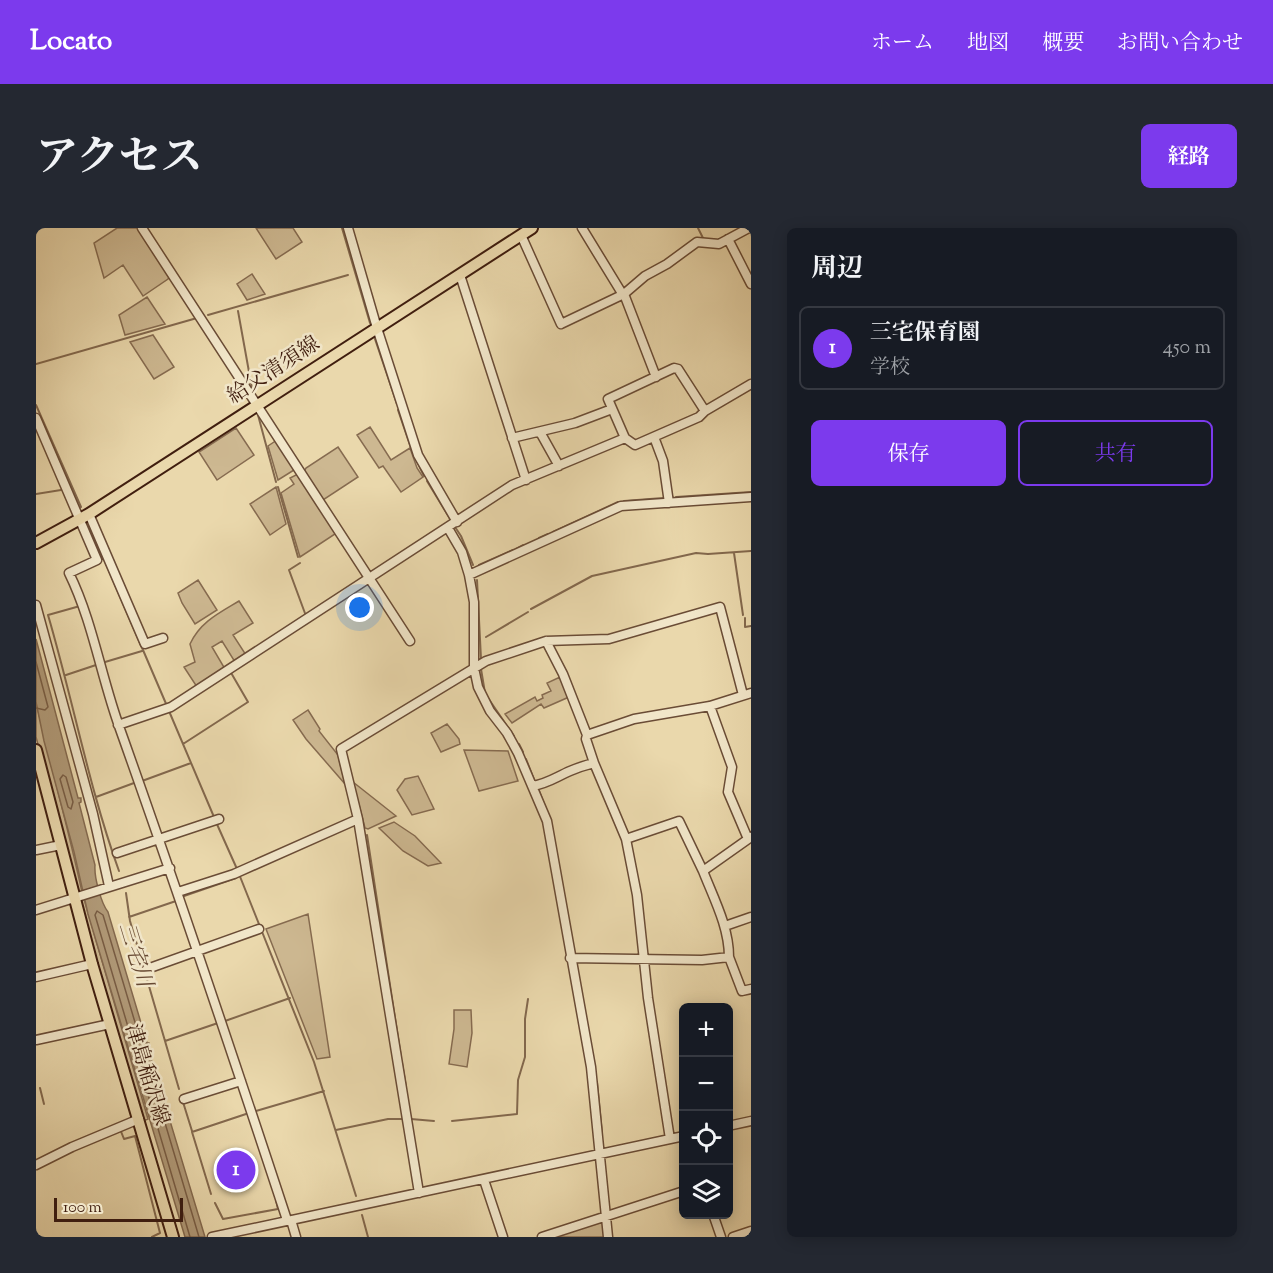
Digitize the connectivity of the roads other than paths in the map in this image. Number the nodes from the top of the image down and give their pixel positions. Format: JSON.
{"nodes":[{"id":1,"x":142,"y":228,"type":"edge"},
{"id":2,"x":348,"y":228,"type":"edge"},
{"id":3,"x":532,"y":228,"type":"edge"},
{"id":4,"x":582,"y":228,"type":"edge"},
{"id":5,"x":748,"y":232,"type":"edge"},
{"id":6,"x":521,"y":235,"type":"junction"},
{"id":7,"x":728,"y":239,"type":"junction"},
{"id":8,"x":460,"y":275,"type":"junction"},
{"id":9,"x":751,"y":284,"type":"edge"},
{"id":10,"x":624,"y":294,"type":"junction"},
{"id":11,"x":376,"y":328,"type":"junction"},
{"id":12,"x":656,"y":377,"type":"junction"},
{"id":13,"x":751,"y":384,"type":"edge"},
{"id":14,"x":258,"y":405,"type":"junction"},
{"id":15,"x":612,"y":409,"type":"junction"},
{"id":16,"x":705,"y":411,"type":"junction"},
{"id":17,"x":36,"y":418,"type":"edge"},
{"id":18,"x":540,"y":432,"type":"junction"},
{"id":19,"x":654,"y":437,"type":"junction"},
{"id":20,"x":512,"y":438,"type":"junction"},
{"id":21,"x":625,"y":438,"type":"junction"},
{"id":22,"x":559,"y":466,"type":"junction"},
{"id":23,"x":526,"y":480,"type":"junction"},
{"id":24,"x":751,"y":496,"type":"edge"},
{"id":25,"x":669,"y":503,"type":"junction"},
{"id":26,"x":84,"y":517,"type":"junction"},
{"id":27,"x":457,"y":522,"type":"junction"},
{"id":28,"x":448,"y":528,"type":"junction"},
{"id":29,"x":36,"y":543,"type":"edge"},
{"id":30,"x":469,"y":575,"type":"junction"},
{"id":31,"x":370,"y":578,"type":"junction"},
{"id":32,"x":36,"y":605,"type":"edge"},
{"id":33,"x":163,"y":638,"type":"dead end"},
{"id":34,"x":546,"y":641,"type":"junction"},
{"id":35,"x":410,"y":642,"type":"dead end"},
{"id":36,"x":474,"y":668,"type":"junction"},
{"id":37,"x":747,"y":694,"type":"edge"},
{"id":38,"x":710,"y":706,"type":"junction"},
{"id":39,"x":118,"y":725,"type":"junction"},
{"id":40,"x":587,"y":735,"type":"junction"},
{"id":41,"x":36,"y":750,"type":"edge"},
{"id":42,"x":594,"y":763,"type":"junction"},
{"id":43,"x":532,"y":786,"type":"junction"},
{"id":44,"x":358,"y":819,"type":"junction"},
{"id":45,"x":216,"y":820,"type":"dead end"},
{"id":46,"x":750,"y":838,"type":"edge"},
{"id":47,"x":159,"y":839,"type":"junction"},
{"id":48,"x":626,"y":839,"type":"junction"},
{"id":49,"x":61,"y":846,"type":"junction"},
{"id":50,"x":36,"y":850,"type":"edge"},
{"id":51,"x":117,"y":854,"type":"dead end"},
{"id":52,"x":170,"y":868,"type":"junction"},
{"id":53,"x":703,"y":871,"type":"junction"},
{"id":54,"x":108,"y":886,"type":"junction"},
{"id":55,"x":178,"y":892,"type":"junction"},
{"id":56,"x":74,"y":897,"type":"junction"},
{"id":57,"x":36,"y":910,"type":"edge"},
{"id":58,"x":751,"y":917,"type":"edge"},
{"id":59,"x":724,"y":927,"type":"junction"},
{"id":60,"x":259,"y":929,"type":"dead end"},
{"id":61,"x":198,"y":952,"type":"junction"},
{"id":62,"x":729,"y":957,"type":"junction"},
{"id":63,"x":570,"y":958,"type":"junction"},
{"id":64,"x":645,"y":959,"type":"junction"},
{"id":65,"x":92,"y":964,"type":"junction"},
{"id":66,"x":147,"y":969,"type":"dead end"},
{"id":67,"x":36,"y":977,"type":"edge"},
{"id":68,"x":751,"y":988,"type":"edge"},
{"id":69,"x":110,"y":1024,"type":"junction"},
{"id":70,"x":36,"y":1040,"type":"edge"},
{"id":71,"x":241,"y":1081,"type":"junction"},
{"id":72,"x":184,"y":1099,"type":"dead end"},
{"id":73,"x":139,"y":1119,"type":"junction"},
{"id":74,"x":751,"y":1121,"type":"edge"},
{"id":75,"x":733,"y":1125,"type":"edge"},
{"id":76,"x":679,"y":1137,"type":"edge"},
{"id":77,"x":670,"y":1139,"type":"junction"},
{"id":78,"x":600,"y":1154,"type":"junction"},
{"id":79,"x":36,"y":1165,"type":"edge"},
{"id":80,"x":484,"y":1180,"type":"junction"},
{"id":81,"x":419,"y":1193,"type":"junction"},
{"id":82,"x":679,"y":1193,"type":"edge"},
{"id":83,"x":606,"y":1215,"type":"junction"},
{"id":84,"x":714,"y":1219,"type":"edge"},
{"id":85,"x":289,"y":1220,"type":"junction"},
{"id":86,"x":751,"y":1231,"type":"edge"},
{"id":87,"x":173,"y":1237,"type":"edge"},
{"id":88,"x":213,"y":1237,"type":"edge"},
{"id":89,"x":296,"y":1237,"type":"edge"},
{"id":90,"x":502,"y":1237,"type":"edge"},
{"id":91,"x":542,"y":1237,"type":"edge"},
{"id":92,"x":608,"y":1237,"type":"edge"},
{"id":93,"x":721,"y":1237,"type":"edge"},
{"id":94,"x":733,"y":1237,"type":"edge"}],
"edges":[{"from":1,"to":14,"type":"street"},
{"from":2,"to":11,"type":"street"},
{"from":3,"to":6,"type":"main road","name":"給父清須線"},
{"from":4,"to":10,"type":"street"},
{"from":5,"to":7,"type":"street"},
{"from":6,"to":8,"type":"main road","name":"給父清須線"},
{"from":6,"to":10,"type":"street"},
{"from":7,"to":9,"type":"street"},
{"from":7,"to":10,"type":"street"},
{"from":8,"to":11,"type":"main road","name":"給父清須線"},
{"from":8,"to":20,"type":"street"},
{"from":10,"to":12,"type":"street"},
{"from":11,"to":14,"type":"main road","name":"給父清須線"},
{"from":11,"to":27,"type":"street"},
{"from":12,"to":15,"type":"street"},
{"from":12,"to":16,"type":"street"},
{"from":13,"to":16,"type":"street"},
{"from":14,"to":26,"type":"main road","name":"給父清須線"},
{"from":14,"to":31,"type":"street"},
{"from":15,"to":18,"type":"street"},
{"from":15,"to":21,"type":"street"},
{"from":16,"to":19,"type":"street"},
{"from":17,"to":26,"type":"street"},
{"from":18,"to":20,"type":"street"},
{"from":18,"to":22,"type":"street"},
{"from":19,"to":21,"type":"street"},
{"from":19,"to":25,"type":"street"},
{"from":20,"to":23,"type":"street"},
{"from":21,"to":22,"type":"street"},
{"from":22,"to":23,"type":"street"},
{"from":23,"to":27,"type":"street"},
{"from":24,"to":25,"type":"street"},
{"from":25,"to":30,"type":"street"},
{"from":26,"to":29,"type":"main road","name":"給父清須線"},
{"from":26,"to":33,"type":"street"},
{"from":26,"to":39,"type":"street"},
{"from":27,"to":28,"type":"street"},
{"from":28,"to":30,"type":"street"},
{"from":28,"to":31,"type":"street"},
{"from":30,"to":36,"type":"street"},
{"from":31,"to":35,"type":"street"},
{"from":31,"to":39,"type":"street"},
{"from":32,"to":54,"type":"street"},
{"from":34,"to":36,"type":"street"},
{"from":34,"to":37,"type":"street"},
{"from":34,"to":40,"type":"street"},
{"from":36,"to":43,"type":"street"},
{"from":36,"to":44,"type":"street"},
{"from":37,"to":38,"type":"street"},
{"from":38,"to":40,"type":"street"},
{"from":38,"to":46,"type":"street"},
{"from":39,"to":47,"type":"street"},
{"from":40,"to":42,"type":"street"},
{"from":41,"to":49,"type":"main road","name":"津島稲沢線"},
{"from":42,"to":43,"type":"street"},
{"from":42,"to":48,"type":"street"},
{"from":43,"to":63,"type":"street"},
{"from":44,"to":55,"type":"street"},
{"from":44,"to":81,"type":"street"},
{"from":45,"to":47,"type":"street"},
{"from":46,"to":53,"type":"street"},
{"from":47,"to":51,"type":"street"},
{"from":47,"to":52,"type":"street"},
{"from":48,"to":53,"type":"street"},
{"from":48,"to":64,"type":"street"},
{"from":49,"to":50,"type":"street"},
{"from":49,"to":56,"type":"main road","name":"津島稲沢線"},
{"from":52,"to":54,"type":"street"},
{"from":52,"to":55,"type":"street"},
{"from":53,"to":59,"type":"street"},
{"from":54,"to":56,"type":"street"},
{"from":55,"to":61,"type":"street"},
{"from":56,"to":57,"type":"street"},
{"from":56,"to":65,"type":"main road","name":"津島稲沢線"},
{"from":58,"to":59,"type":"street"},
{"from":59,"to":62,"type":"street"},
{"from":60,"to":61,"type":"street"},
{"from":61,"to":66,"type":"street"},
{"from":61,"to":71,"type":"street"},
{"from":62,"to":64,"type":"street"},
{"from":62,"to":68,"type":"street"},
{"from":63,"to":64,"type":"street"},
{"from":63,"to":78,"type":"street"},
{"from":64,"to":77,"type":"street"},
{"from":65,"to":67,"type":"street"},
{"from":65,"to":69,"type":"main road","name":"津島稲沢線"},
{"from":69,"to":70,"type":"street"},
{"from":69,"to":73,"type":"main road","name":"津島稲沢線"},
{"from":71,"to":72,"type":"street"},
{"from":71,"to":85,"type":"street"},
{"from":73,"to":79,"type":"street"},
{"from":73,"to":87,"type":"main road","name":"津島稲沢線"},
{"from":74,"to":75,"type":"street"},
{"from":76,"to":77,"type":"street"},
{"from":77,"to":78,"type":"street"},
{"from":78,"to":80,"type":"street"},
{"from":78,"to":83,"type":"street"},
{"from":80,"to":81,"type":"street"},
{"from":80,"to":90,"type":"street"},
{"from":81,"to":85,"type":"street"},
{"from":82,"to":83,"type":"street"},
{"from":83,"to":91,"type":"street"},
{"from":83,"to":92,"type":"street"},
{"from":84,"to":93,"type":"street"},
{"from":85,"to":88,"type":"street"},
{"from":85,"to":89,"type":"street"},
{"from":86,"to":94,"type":"street"}]}
